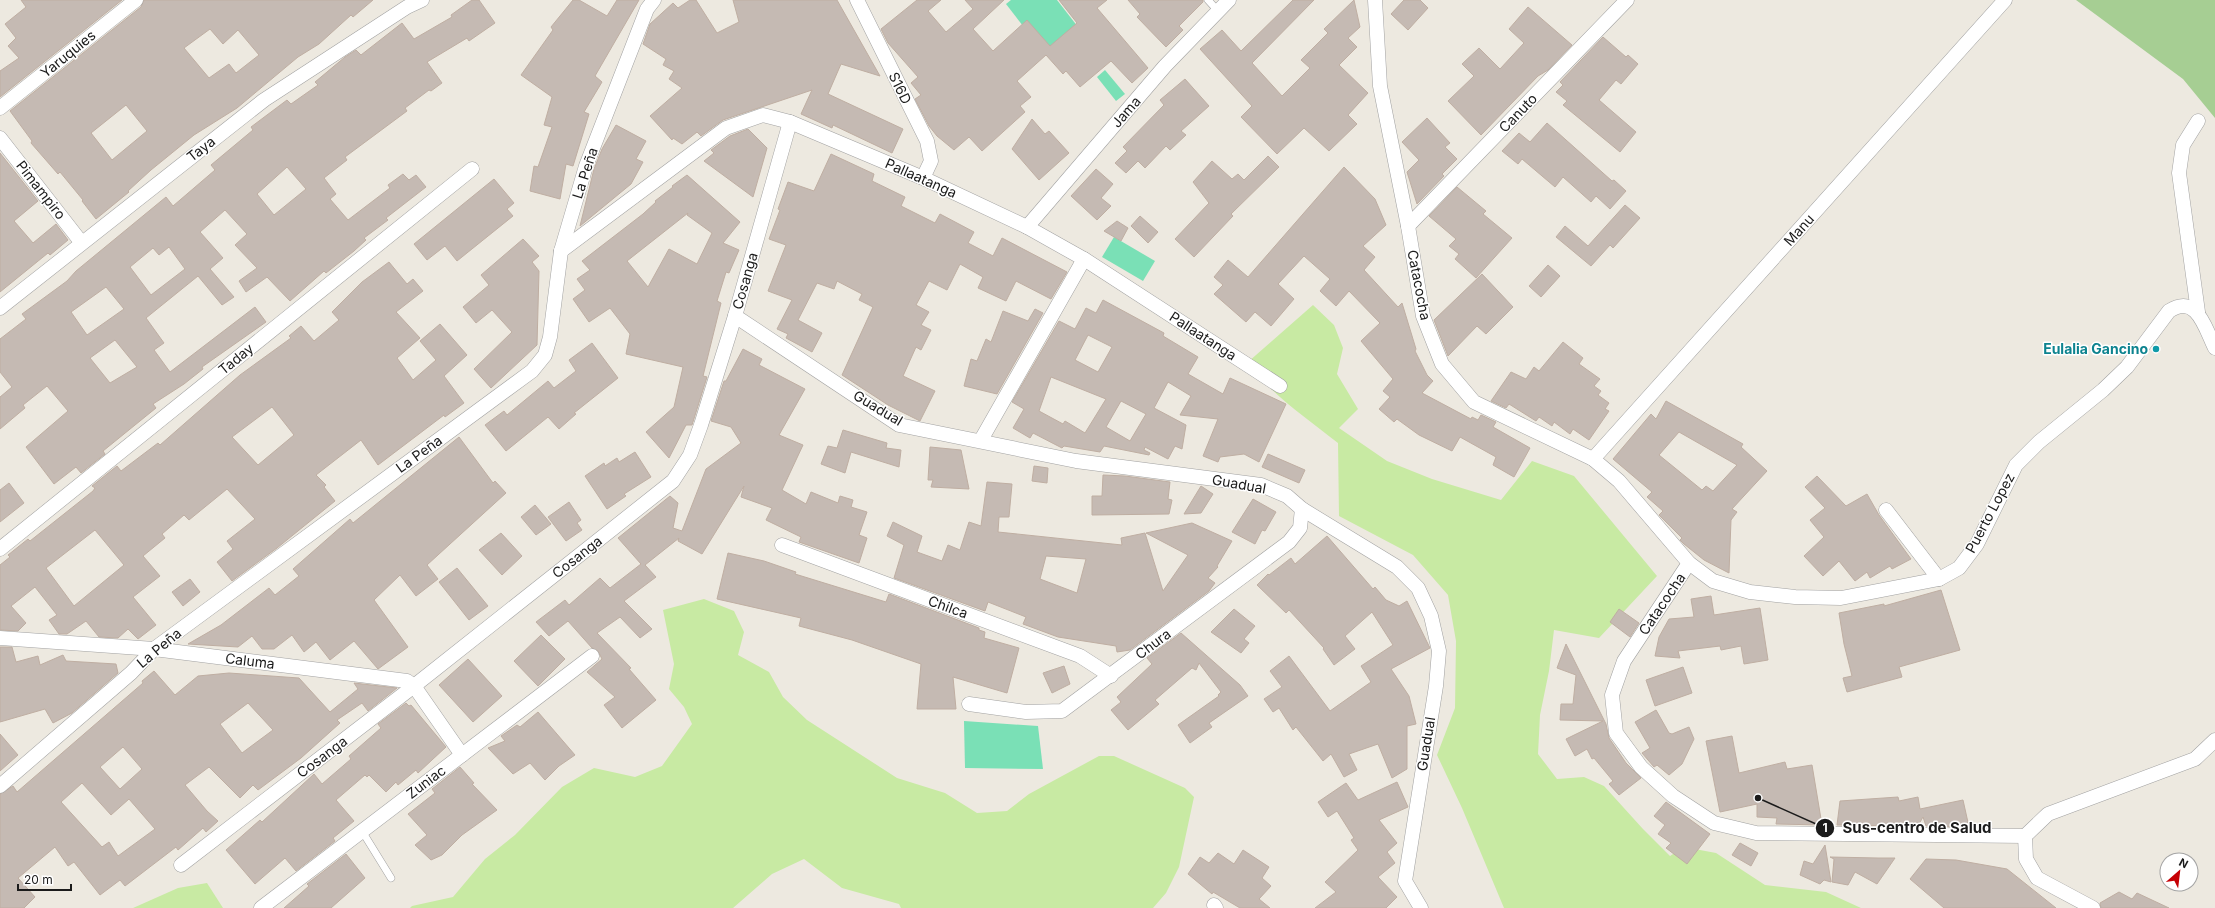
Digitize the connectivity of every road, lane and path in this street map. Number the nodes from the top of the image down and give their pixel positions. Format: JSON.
{"nodes":[{"id":1,"x":136,"y":0,"type":"edge"},
{"id":2,"x":422,"y":0,"type":"edge"},
{"id":3,"x":667,"y":0,"type":"edge"},
{"id":4,"x":857,"y":0,"type":"edge"},
{"id":5,"x":1208,"y":0,"type":"edge"},
{"id":6,"x":1229,"y":0,"type":"edge"},
{"id":7,"x":1375,"y":0,"type":"edge"},
{"id":8,"x":1627,"y":0,"type":"edge"},
{"id":9,"x":2005,"y":0,"type":"edge"},
{"id":10,"x":407,"y":4,"type":"edge"},
{"id":11,"x":650,"y":5,"type":"edge"},
{"id":12,"x":1218,"y":11,"type":"junction"},
{"id":13,"x":0,"y":108,"type":"edge"},
{"id":14,"x":2198,"y":121,"type":"dead end"},
{"id":15,"x":790,"y":122,"type":"junction"},
{"id":16,"x":0,"y":138,"type":"edge"},
{"id":17,"x":472,"y":169,"type":"dead end"},
{"id":18,"x":923,"y":178,"type":"junction"},
{"id":19,"x":1408,"y":226,"type":"junction"},
{"id":20,"x":1027,"y":227,"type":"junction"},
{"id":21,"x":81,"y":242,"type":"junction"},
{"id":22,"x":561,"y":251,"type":"junction"},
{"id":23,"x":1084,"y":259,"type":"junction"},
{"id":24,"x":0,"y":308,"type":"edge"},
{"id":25,"x":2198,"y":312,"type":"junction"},
{"id":26,"x":735,"y":316,"type":"junction"},
{"id":27,"x":2215,"y":348,"type":"edge"},
{"id":28,"x":1280,"y":386,"type":"dead end"},
{"id":29,"x":981,"y":440,"type":"junction"},
{"id":30,"x":1593,"y":459,"type":"junction"},
{"id":31,"x":1302,"y":509,"type":"junction"},
{"id":32,"x":1886,"y":510,"type":"dead end"},
{"id":33,"x":782,"y":545,"type":"dead end"},
{"id":34,"x":0,"y":549,"type":"edge"},
{"id":35,"x":1690,"y":563,"type":"junction"},
{"id":36,"x":1939,"y":579,"type":"junction"},
{"id":37,"x":0,"y":638,"type":"edge"},
{"id":38,"x":154,"y":650,"type":"junction"},
{"id":39,"x":592,"y":656,"type":"dead end"},
{"id":40,"x":1111,"y":676,"type":"junction"},
{"id":41,"x":414,"y":686,"type":"junction"},
{"id":42,"x":969,"y":704,"type":"dead end"},
{"id":43,"x":2215,"y":740,"type":"edge"},
{"id":44,"x":462,"y":755,"type":"junction"},
{"id":45,"x":0,"y":786,"type":"edge"},
{"id":46,"x":362,"y":831,"type":"junction"},
{"id":47,"x":2025,"y":836,"type":"junction"},
{"id":48,"x":181,"y":864,"type":"dead end"},
{"id":49,"x":391,"y":878,"type":"dead end"},
{"id":50,"x":261,"y":908,"type":"edge"},
{"id":51,"x":1421,"y":908,"type":"edge"},
{"id":52,"x":2093,"y":908,"type":"edge"}],
"edges":[{"from":1,"to":13,"type":"street","name":"Yaruquies"},
{"from":2,"to":10,"type":"street","name":"Taya"},
{"from":3,"to":11,"type":"street"},
{"from":4,"to":18,"type":"street","name":"S16D"},
{"from":5,"to":12,"type":"lane"},
{"from":6,"to":12,"type":"street","name":"Jama"},
{"from":7,"to":19,"type":"street","name":"Catacocha"},
{"from":8,"to":19,"type":"street","name":"Canuto"},
{"from":9,"to":30,"type":"street","name":"Manu"},
{"from":10,"to":21,"type":"street","name":"Taya"},
{"from":11,"to":22,"type":"street","name":"La Peña"},
{"from":12,"to":20,"type":"street","name":"Jama"},
{"from":14,"to":25,"type":"street"},
{"from":15,"to":18,"type":"street","name":"Pallaatanga"},
{"from":15,"to":22,"type":"street","name":"Pallaatanga"},
{"from":15,"to":26,"type":"street","name":"Cosanga"},
{"from":16,"to":21,"type":"street","name":"Pimampiro"},
{"from":17,"to":34,"type":"street","name":"Taday"},
{"from":18,"to":20,"type":"street","name":"Pallaatanga"},
{"from":19,"to":30,"type":"street","name":"Catacocha"},
{"from":20,"to":23,"type":"street","name":"Pallaatanga"},
{"from":21,"to":24,"type":"street","name":"Taya"},
{"from":22,"to":38,"type":"street","name":"La Peña"},
{"from":23,"to":28,"type":"street","name":"Pallaatanga"},
{"from":23,"to":29,"type":"street"},
{"from":25,"to":27,"type":"street"},
{"from":25,"to":36,"type":"street","name":"Puerto Lopez"},
{"from":26,"to":29,"type":"street","name":"Guadual"},
{"from":26,"to":41,"type":"street","name":"Cosanga"},
{"from":29,"to":31,"type":"street","name":"Guadual"},
{"from":30,"to":35,"type":"street","name":"Catacocha"},
{"from":31,"to":40,"type":"street","name":"Chura"},
{"from":31,"to":51,"type":"street","name":"Guadual"},
{"from":32,"to":36,"type":"street"},
{"from":33,"to":40,"type":"street","name":"Chilca"},
{"from":35,"to":36,"type":"street","name":"Puerto Lopez"},
{"from":35,"to":47,"type":"street","name":"Catacocha"},
{"from":37,"to":38,"type":"street","name":"Caluma"},
{"from":38,"to":41,"type":"street","name":"Caluma"},
{"from":38,"to":45,"type":"street","name":"La Peña"},
{"from":39,"to":44,"type":"street","name":"Zuniac"},
{"from":40,"to":42,"type":"street","name":"Chura"},
{"from":41,"to":44,"type":"street"},
{"from":41,"to":48,"type":"street","name":"Cosanga"},
{"from":43,"to":47,"type":"street"},
{"from":44,"to":46,"type":"street","name":"Zuniac"},
{"from":46,"to":49,"type":"lane"},
{"from":46,"to":50,"type":"street","name":"Zuniac"},
{"from":47,"to":52,"type":"street"}]}
